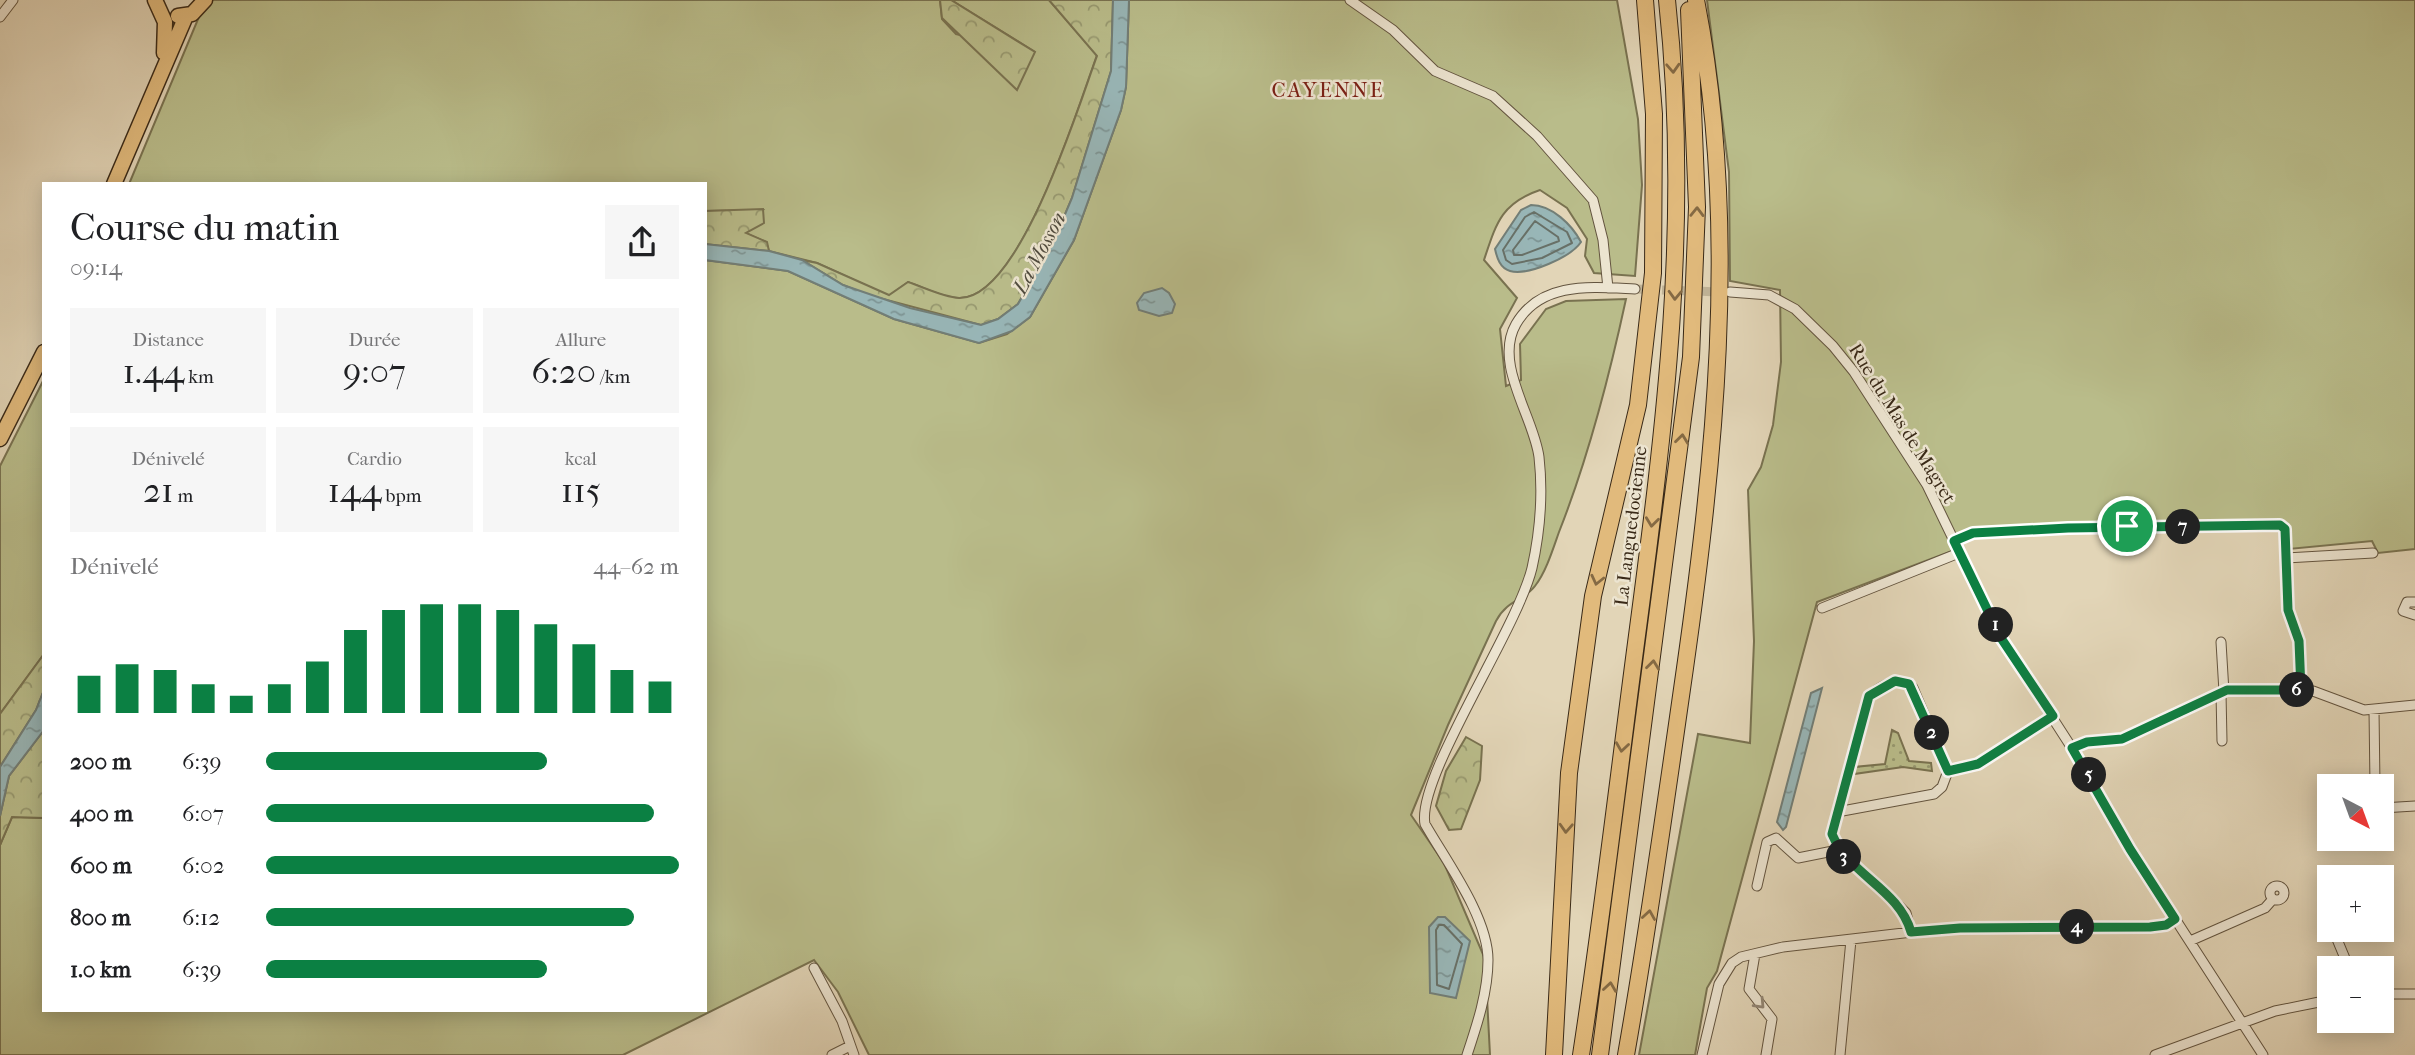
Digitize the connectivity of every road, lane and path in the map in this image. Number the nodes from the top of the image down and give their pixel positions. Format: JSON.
{"nodes":[{"id":1,"x":12,"y":0,"type":"edge"},
{"id":2,"x":205,"y":0,"type":"edge"},
{"id":3,"x":1350,"y":0,"type":"edge"},
{"id":4,"x":1645,"y":0,"type":"edge"},
{"id":5,"x":1667,"y":0,"type":"edge"},
{"id":6,"x":1688,"y":0,"type":"edge"},
{"id":7,"x":1696,"y":0,"type":"edge"},
{"id":8,"x":157,"y":3,"type":"edge"},
{"id":9,"x":186,"y":16,"type":"junction"},
{"id":10,"x":0,"y":18,"type":"edge"},
{"id":11,"x":163,"y":62,"type":"junction"},
{"id":12,"x":115,"y":182,"type":"edge"},
{"id":13,"x":1608,"y":288,"type":"junction"},
{"id":14,"x":1635,"y":289,"type":"tunnel mouth"},
{"id":15,"x":1730,"y":292,"type":"tunnel mouth"},
{"id":16,"x":42,"y":356,"type":"edge"},
{"id":17,"x":0,"y":439,"type":"edge"},
{"id":18,"x":1954,"y":541,"type":"junction"},
{"id":19,"x":1959,"y":553,"type":"junction"},
{"id":20,"x":2373,"y":553,"type":"dead end"},
{"id":21,"x":2286,"y":558,"type":"junction"},
{"id":22,"x":2415,"y":602,"type":"edge"},
{"id":23,"x":1822,"y":608,"type":"dead end"},
{"id":24,"x":2415,"y":615,"type":"edge"},
{"id":25,"x":2221,"y":642,"type":"dead end"},
{"id":26,"x":2301,"y":690,"type":"junction"},
{"id":27,"x":2222,"y":693,"type":"junction"},
{"id":28,"x":2415,"y":705,"type":"edge"},
{"id":29,"x":2374,"y":710,"type":"junction"},
{"id":30,"x":2053,"y":716,"type":"junction"},
{"id":31,"x":2222,"y":741,"type":"dead end"},
{"id":32,"x":2072,"y":748,"type":"junction"},
{"id":33,"x":1948,"y":771,"type":"junction"},
{"id":34,"x":2375,"y":774,"type":"edge"},
{"id":35,"x":2415,"y":806,"type":"edge"},
{"id":36,"x":2394,"y":807,"type":"edge"},
{"id":37,"x":1837,"y":812,"type":"junction"},
{"id":38,"x":1838,"y":850,"type":"junction"},
{"id":39,"x":1757,"y":886,"type":"dead end"},
{"id":40,"x":2273,"y":899,"type":"dead end"},
{"id":41,"x":2175,"y":919,"type":"junction"},
{"id":42,"x":1911,"y":932,"type":"junction"},
{"id":43,"x":1851,"y":940,"type":"junction"},
{"id":44,"x":2190,"y":941,"type":"junction"},
{"id":45,"x":1755,"y":954,"type":"junction"},
{"id":46,"x":814,"y":968,"type":"dead end"},
{"id":47,"x":2394,"y":994,"type":"edge"},
{"id":48,"x":2415,"y":994,"type":"edge"},
{"id":49,"x":2317,"y":1002,"type":"edge"},
{"id":50,"x":2242,"y":1024,"type":"junction"},
{"id":51,"x":852,"y":1051,"type":"edge"},
{"id":52,"x":832,"y":1055,"type":"edge"},
{"id":53,"x":1467,"y":1055,"type":"edge"},
{"id":54,"x":1554,"y":1055,"type":"edge"},
{"id":55,"x":1581,"y":1055,"type":"edge"},
{"id":56,"x":1600,"y":1055,"type":"edge"},
{"id":57,"x":1626,"y":1055,"type":"edge"},
{"id":58,"x":1702,"y":1055,"type":"edge"},
{"id":59,"x":1766,"y":1055,"type":"edge"},
{"id":60,"x":1840,"y":1055,"type":"edge"},
{"id":61,"x":2155,"y":1055,"type":"edge"},
{"id":62,"x":2263,"y":1055,"type":"edge"}],
"edges":[{"from":1,"to":10,"type":"street"},
{"from":2,"to":9,"type":"main road"},
{"from":3,"to":13,"type":"street"},
{"from":4,"to":54,"type":"highway","one_way":true},
{"from":5,"to":55,"type":"highway","name":"La Languedocienne","one_way":true},
{"from":56,"to":6,"type":"highway","name":"La Languedocienne","one_way":true},
{"from":57,"to":7,"type":"highway","one_way":true},
{"from":8,"to":9,"type":"main road"},
{"from":8,"to":11,"type":"main road"},
{"from":9,"to":11,"type":"main road"},
{"from":11,"to":12,"type":"main road"},
{"from":13,"to":14,"type":"street"},
{"from":13,"to":53,"type":"street"},
{"from":15,"to":18,"type":"street","name":"Rue du Mas de Magret"},
{"from":16,"to":17,"type":"main road"},
{"from":18,"to":19,"type":"street","name":"Rue du Mas de Magret"},
{"from":18,"to":21,"type":"street"},
{"from":19,"to":23,"type":"street"},
{"from":19,"to":30,"type":"street","name":"Rue du Mas de Magret"},
{"from":20,"to":21,"type":"street"},
{"from":21,"to":26,"type":"street"},
{"from":22,"to":24,"type":"street"},
{"from":25,"to":27,"type":"street"},
{"from":26,"to":27,"type":"street"},
{"from":26,"to":29,"type":"street"},
{"from":27,"to":31,"type":"street"},
{"from":27,"to":32,"type":"street"},
{"from":28,"to":29,"type":"street"},
{"from":29,"to":34,"type":"street"},
{"from":30,"to":32,"type":"street","name":"Rue du Mas de Magret"},
{"from":30,"to":33,"type":"street"},
{"from":32,"to":41,"type":"street","name":"Rue du Mas de Magret"},
{"from":33,"to":37,"type":"street"},
{"from":33,"to":37,"type":"street"},
{"from":35,"to":36,"type":"street"},
{"from":37,"to":38,"type":"street"},
{"from":38,"to":39,"type":"street"},
{"from":38,"to":42,"type":"street"},
{"from":40,"to":44,"type":"street"},
{"from":41,"to":42,"type":"street"},
{"from":41,"to":44,"type":"street","name":"Rue du Mas de Magret"},
{"from":42,"to":43,"type":"street"},
{"from":43,"to":45,"type":"street"},
{"from":43,"to":60,"type":"street"},
{"from":44,"to":50,"type":"street","name":"Rue du Mas de Magret"},
{"from":45,"to":58,"type":"street"},
{"from":45,"to":59,"type":"street","one_way":true},
{"from":46,"to":51,"type":"street"},
{"from":47,"to":48,"type":"street"},
{"from":49,"to":50,"type":"street"},
{"from":50,"to":61,"type":"street"},
{"from":50,"to":62,"type":"street","name":"Rue du Mas de Magret"},
{"from":51,"to":52,"type":"street"}]}
